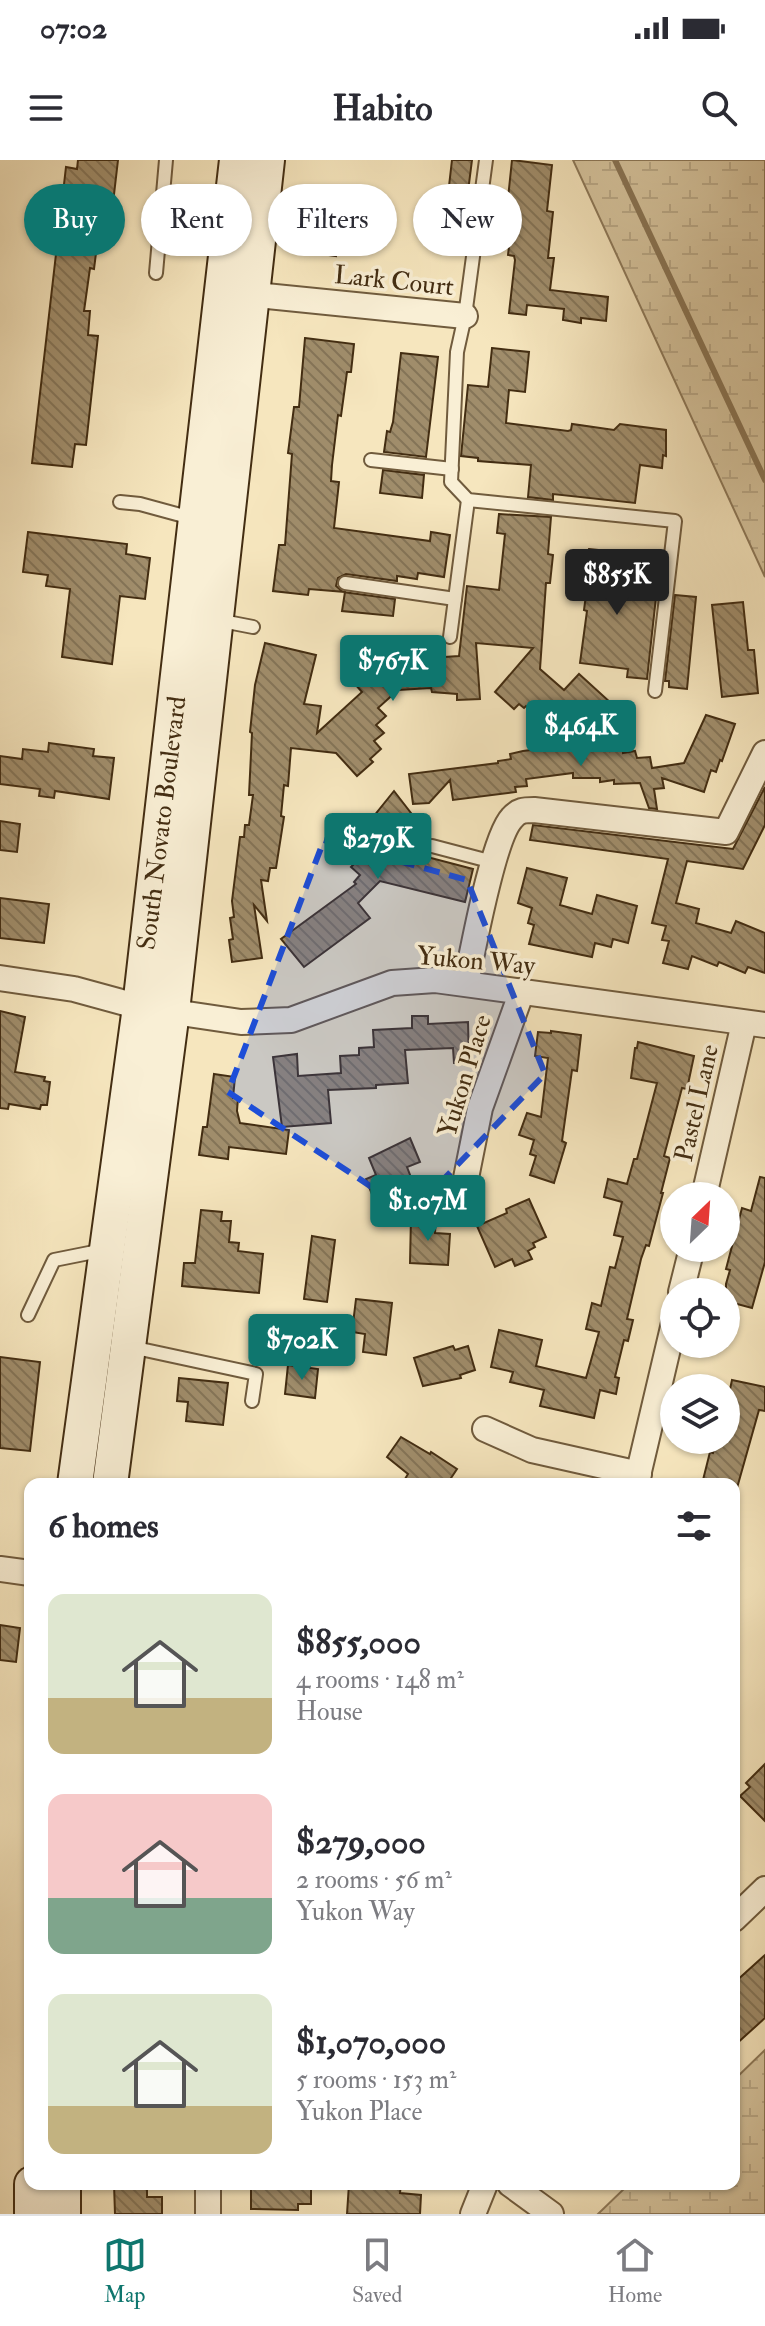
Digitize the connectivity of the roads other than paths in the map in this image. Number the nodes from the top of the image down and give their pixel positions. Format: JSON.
{"nodes":[{"id":1,"x":166,"y":160,"type":"edge"},
{"id":2,"x":237,"y":160,"type":"edge"},
{"id":3,"x":267,"y":160,"type":"edge"},
{"id":4,"x":486,"y":160,"type":"edge"},
{"id":5,"x":156,"y":273,"type":"dead end"},
{"id":6,"x":237,"y":293,"type":"junction"},
{"id":7,"x":465,"y":316,"type":"junction"},
{"id":8,"x":371,"y":460,"type":"dead end"},
{"id":9,"x":452,"y":469,"type":"junction"},
{"id":10,"x":468,"y":500,"type":"junction"},
{"id":11,"x":120,"y":502,"type":"dead end"},
{"id":12,"x":196,"y":520,"type":"junction"},
{"id":13,"x":345,"y":583,"type":"dead end"},
{"id":14,"x":455,"y":599,"type":"junction"},
{"id":15,"x":215,"y":619,"type":"junction"},
{"id":16,"x":253,"y":627,"type":"dead end"},
{"id":17,"x":450,"y":637,"type":"dead end"},
{"id":18,"x":655,"y":691,"type":"dead end"},
{"id":19,"x":765,"y":753,"type":"edge"},
{"id":20,"x":432,"y":846,"type":"dead end"},
{"id":21,"x":493,"y":862,"type":"junction"},
{"id":22,"x":0,"y":978,"type":"edge"},
{"id":23,"x":466,"y":983,"type":"junction"},
{"id":24,"x":522,"y":991,"type":"junction"},
{"id":25,"x":156,"y":1009,"type":"junction"},
{"id":26,"x":755,"y":1024,"type":"edge"},
{"id":27,"x":466,"y":1178,"type":"dead end"},
{"id":28,"x":708,"y":1182,"type":"edge"},
{"id":29,"x":107,"y":1249,"type":"junction"},
{"id":30,"x":28,"y":1315,"type":"dead end"},
{"id":31,"x":128,"y":1347,"type":"junction"},
{"id":32,"x":666,"y":1358,"type":"edge"},
{"id":33,"x":252,"y":1401,"type":"dead end"},
{"id":34,"x":485,"y":1429,"type":"dead end"},
{"id":35,"x":76,"y":1478,"type":"edge"},
{"id":36,"x":111,"y":1478,"type":"edge"},
{"id":37,"x":633,"y":1478,"type":"edge"},
{"id":38,"x":637,"y":1478,"type":"edge"},
{"id":39,"x":0,"y":1569,"type":"edge"},
{"id":40,"x":24,"y":1572,"type":"edge"},
{"id":41,"x":765,"y":1889,"type":"edge"},
{"id":42,"x":740,"y":1913,"type":"edge"},
{"id":43,"x":32,"y":2190,"type":"edge"},
{"id":44,"x":63,"y":2190,"type":"edge"},
{"id":45,"x":208,"y":2190,"type":"edge"},
{"id":46,"x":483,"y":2190,"type":"edge"},
{"id":47,"x":518,"y":2190,"type":"edge"},
{"id":48,"x":32,"y":2214,"type":"edge"},
{"id":49,"x":63,"y":2214,"type":"edge"},
{"id":50,"x":208,"y":2214,"type":"edge"},
{"id":51,"x":473,"y":2214,"type":"edge"},
{"id":52,"x":551,"y":2214,"type":"edge"}],
"edges":[{"from":1,"to":5,"type":"lane"},
{"from":2,"to":6,"type":"main road","name":"South Novato Boulevard"},
{"from":3,"to":6,"type":"main road","name":"South Novato Boulevard"},
{"from":4,"to":7,"type":"lane"},
{"from":6,"to":7,"type":"street","name":"Lark Court"},
{"from":6,"to":12,"type":"main road","name":"South Novato Boulevard"},
{"from":6,"to":15,"type":"main road","name":"South Novato Boulevard"},
{"from":7,"to":9,"type":"lane"},
{"from":8,"to":9,"type":"lane"},
{"from":9,"to":10,"type":"lane"},
{"from":10,"to":14,"type":"lane"},
{"from":10,"to":18,"type":"lane"},
{"from":11,"to":12,"type":"lane"},
{"from":12,"to":25,"type":"main road","name":"South Novato Boulevard"},
{"from":13,"to":14,"type":"lane"},
{"from":14,"to":17,"type":"lane"},
{"from":15,"to":16,"type":"lane"},
{"from":15,"to":25,"type":"main road","name":"South Novato Boulevard"},
{"from":19,"to":21,"type":"street"},
{"from":20,"to":21,"type":"lane"},
{"from":21,"to":23,"type":"street"},
{"from":22,"to":25,"type":"street","name":"Yukon Way"},
{"from":23,"to":24,"type":"street","name":"Yukon Way"},
{"from":23,"to":25,"type":"street","name":"Yukon Way"},
{"from":24,"to":26,"type":"street","name":"Yukon Way"},
{"from":24,"to":27,"type":"street","name":"Yukon Place"},
{"from":25,"to":29,"type":"main road","name":"South Novato Boulevard"},
{"from":25,"to":31,"type":"main road","name":"South Novato Boulevard"},
{"from":26,"to":28,"type":"street","name":"Pastel Lane"},
{"from":29,"to":30,"type":"lane"},
{"from":29,"to":35,"type":"main road","name":"South Novato Boulevard"},
{"from":31,"to":33,"type":"lane"},
{"from":31,"to":36,"type":"main road","name":"South Novato Boulevard"},
{"from":32,"to":38,"type":"street"},
{"from":34,"to":37,"type":"street"},
{"from":39,"to":40,"type":"street"},
{"from":41,"to":42,"type":"street"},
{"from":43,"to":48,"type":"main road"},
{"from":44,"to":49,"type":"main road"},
{"from":45,"to":50,"type":"street"},
{"from":46,"to":51,"type":"street"},
{"from":47,"to":52,"type":"street"}]}
